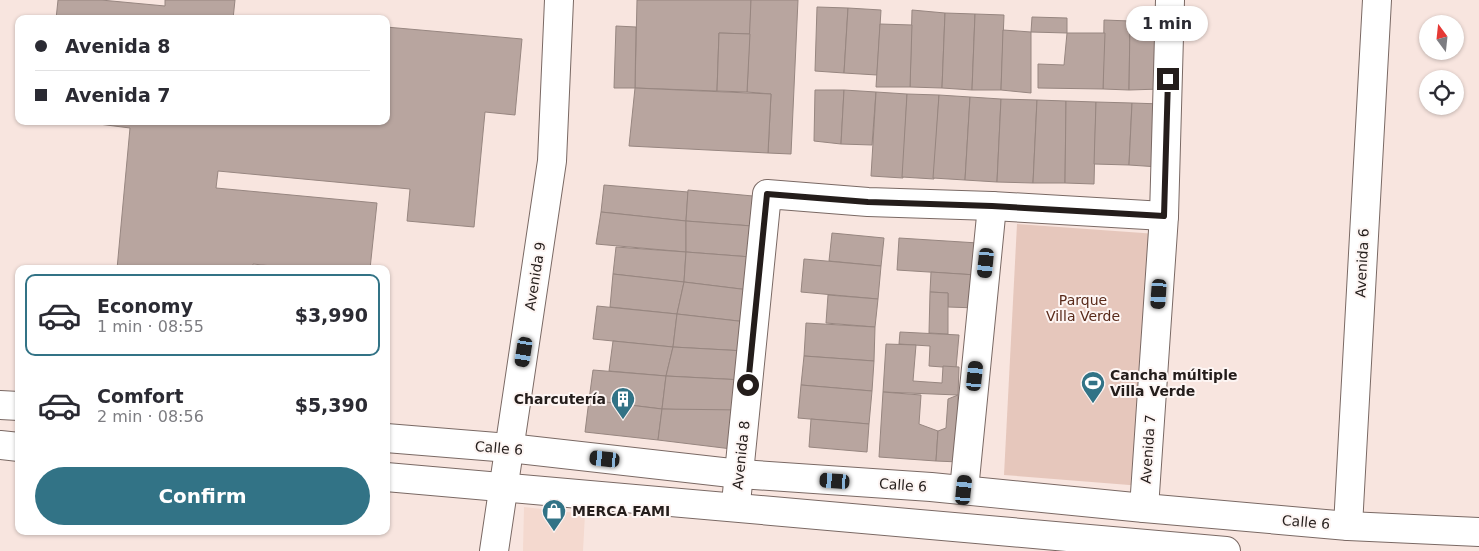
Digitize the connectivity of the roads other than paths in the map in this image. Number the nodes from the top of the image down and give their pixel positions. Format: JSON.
{"nodes":[{"id":1,"x":559,"y":0,"type":"edge"},
{"id":2,"x":1170,"y":0,"type":"edge"},
{"id":3,"x":1377,"y":0,"type":"edge"},
{"id":4,"x":992,"y":206,"type":"junction"},
{"id":5,"x":1164,"y":216,"type":"junction"},
{"id":6,"x":0,"y":405,"type":"edge"},
{"id":7,"x":15,"y":406,"type":"edge"},
{"id":8,"x":390,"y":438,"type":"edge"},
{"id":9,"x":0,"y":445,"type":"edge"},
{"id":10,"x":15,"y":447,"type":"edge"},
{"id":11,"x":509,"y":448,"type":"junction"},
{"id":12,"x":740,"y":474,"type":"junction"},
{"id":13,"x":390,"y":477,"type":"edge"},
{"id":14,"x":503,"y":487,"type":"junction"},
{"id":15,"x":931,"y":487,"type":"junction"},
{"id":16,"x":964,"y":490,"type":"junction"},
{"id":17,"x":736,"y":507,"type":"junction"},
{"id":18,"x":1144,"y":508,"type":"junction"},
{"id":19,"x":926,"y":524,"type":"junction"},
{"id":20,"x":1348,"y":526,"type":"junction"},
{"id":21,"x":1479,"y":532,"type":"edge"},
{"id":22,"x":494,"y":551,"type":"edge"},
{"id":23,"x":1226,"y":551,"type":"edge"}],
"edges":[{"from":1,"to":11,"type":"street","name":"Avenida 9"},
{"from":2,"to":5,"type":"street","name":"Avenida 7"},
{"from":3,"to":20,"type":"street","name":"Avenida 6"},
{"from":4,"to":5,"type":"street"},
{"from":4,"to":12,"type":"street","name":"Avenida 8"},
{"from":4,"to":16,"type":"street"},
{"from":5,"to":18,"type":"street","name":"Avenida 7"},
{"from":6,"to":7,"type":"street"},
{"from":8,"to":11,"type":"street","name":"Calle 6"},
{"from":9,"to":10,"type":"street"},
{"from":11,"to":12,"type":"street","name":"Calle 6"},
{"from":11,"to":14,"type":"street","name":"Avenida 9"},
{"from":12,"to":15,"type":"street","name":"Calle 6"},
{"from":12,"to":17,"type":"street","name":"Avenida 8"},
{"from":13,"to":14,"type":"street"},
{"from":14,"to":17,"type":"street"},
{"from":14,"to":22,"type":"street","name":"Avenida 9"},
{"from":15,"to":16,"type":"street","name":"Calle 6"},
{"from":15,"to":19,"type":"street"},
{"from":16,"to":18,"type":"street","name":"Calle 6"},
{"from":17,"to":19,"type":"street"},
{"from":18,"to":20,"type":"street","name":"Calle 6"},
{"from":19,"to":23,"type":"street"},
{"from":20,"to":21,"type":"street","name":"Calle 6"}]}
